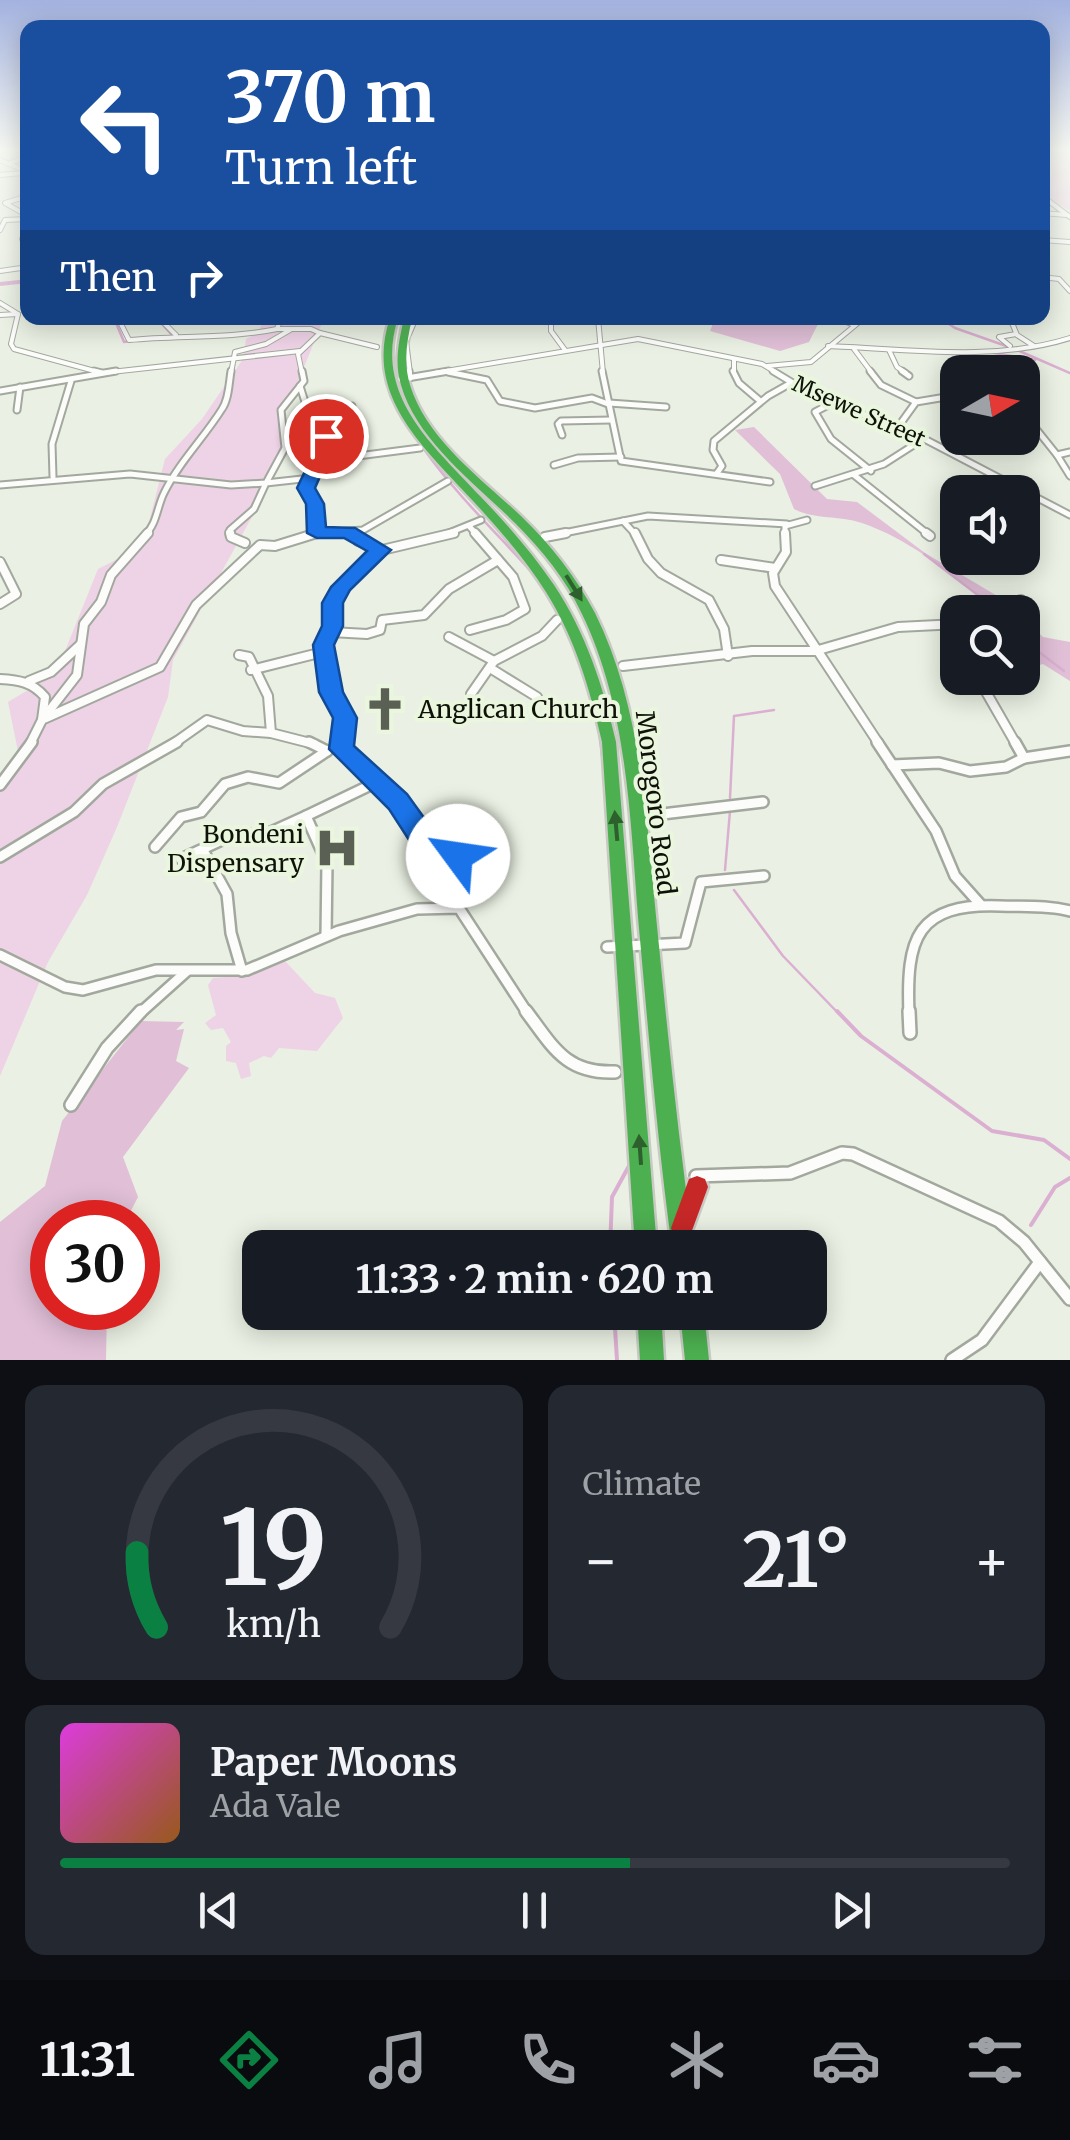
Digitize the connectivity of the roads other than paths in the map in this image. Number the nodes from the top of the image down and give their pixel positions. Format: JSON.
{"nodes":[{"id":1,"x":20,"y":217,"type":"edge"},
{"id":2,"x":0,"y":230,"type":"edge"},
{"id":3,"x":0,"y":302,"type":"edge"},
{"id":4,"x":18,"y":314,"type":"junction"},
{"id":5,"x":0,"y":315,"type":"edge"},
{"id":6,"x":121,"y":325,"type":"edge"},
{"id":7,"x":166,"y":325,"type":"edge"},
{"id":8,"x":278,"y":325,"type":"edge"},
{"id":9,"x":391,"y":325,"type":"edge"},
{"id":10,"x":406,"y":325,"type":"edge"},
{"id":11,"x":413,"y":325,"type":"edge"},
{"id":12,"x":551,"y":325,"type":"edge"},
{"id":13,"x":599,"y":325,"type":"edge"},
{"id":14,"x":854,"y":325,"type":"edge"},
{"id":15,"x":1013,"y":325,"type":"edge"},
{"id":16,"x":277,"y":329,"type":"junction"},
{"id":17,"x":290,"y":330,"type":"junction"},
{"id":18,"x":320,"y":333,"type":"junction"},
{"id":19,"x":1016,"y":334,"type":"junction"},
{"id":20,"x":176,"y":335,"type":"junction"},
{"id":21,"x":1070,"y":338,"type":"edge"},
{"id":22,"x":600,"y":344,"type":"junction"},
{"id":23,"x":377,"y":346,"type":"dead end"},
{"id":24,"x":828,"y":346,"type":"junction"},
{"id":25,"x":11,"y":347,"type":"junction"},
{"id":26,"x":0,"y":348,"type":"edge"},
{"id":27,"x":1014,"y":348,"type":"junction"},
{"id":28,"x":1040,"y":348,"type":"junction"},
{"id":29,"x":854,"y":349,"type":"junction"},
{"id":30,"x":565,"y":350,"type":"junction"},
{"id":31,"x":890,"y":350,"type":"junction"},
{"id":32,"x":300,"y":351,"type":"junction"},
{"id":33,"x":734,"y":359,"type":"junction"},
{"id":34,"x":236,"y":360,"type":"junction"},
{"id":35,"x":766,"y":366,"type":"junction"},
{"id":36,"x":444,"y":372,"type":"junction"},
{"id":37,"x":104,"y":374,"type":"junction"},
{"id":38,"x":909,"y":376,"type":"dead end"},
{"id":39,"x":406,"y":379,"type":"junction"},
{"id":40,"x":71,"y":381,"type":"junction"},
{"id":41,"x":791,"y":383,"type":"junction"},
{"id":42,"x":300,"y":386,"type":"junction"},
{"id":43,"x":17,"y":387,"type":"junction"},
{"id":44,"x":0,"y":389,"type":"edge"},
{"id":45,"x":940,"y":398,"type":"edge"},
{"id":46,"x":758,"y":400,"type":"junction"},
{"id":47,"x":916,"y":402,"type":"junction"},
{"id":48,"x":609,"y":404,"type":"junction"},
{"id":49,"x":832,"y":404,"type":"junction"},
{"id":50,"x":352,"y":406,"type":"dead end"},
{"id":51,"x":666,"y":407,"type":"dead end"},
{"id":52,"x":18,"y":410,"type":"dead end"},
{"id":53,"x":611,"y":420,"type":"junction"},
{"id":54,"x":318,"y":421,"type":"junction"},
{"id":55,"x":898,"y":427,"type":"junction"},
{"id":56,"x":1040,"y":434,"type":"edge"},
{"id":57,"x":562,"y":435,"type":"dead end"},
{"id":58,"x":923,"y":438,"type":"junction"},
{"id":59,"x":420,"y":448,"type":"dead end"},
{"id":60,"x":1070,"y":452,"type":"edge"},
{"id":61,"x":1057,"y":455,"type":"junction"},
{"id":62,"x":621,"y":457,"type":"junction"},
{"id":63,"x":320,"y":461,"type":"junction"},
{"id":64,"x":554,"y":465,"type":"dead end"},
{"id":65,"x":871,"y":471,"type":"junction"},
{"id":66,"x":717,"y":473,"type":"junction"},
{"id":67,"x":854,"y":475,"type":"junction"},
{"id":68,"x":176,"y":476,"type":"junction"},
{"id":69,"x":1070,"y":476,"type":"edge"},
{"id":70,"x":53,"y":477,"type":"junction"},
{"id":71,"x":312,"y":478,"type":"junction"},
{"id":72,"x":448,"y":481,"type":"dead end"},
{"id":73,"x":770,"y":482,"type":"dead end"},
{"id":74,"x":266,"y":483,"type":"junction"},
{"id":75,"x":0,"y":485,"type":"edge"},
{"id":76,"x":815,"y":486,"type":"dead end"},
{"id":77,"x":1070,"y":515,"type":"edge"},
{"id":78,"x":481,"y":520,"type":"dead end"},
{"id":79,"x":808,"y":520,"type":"dead end"},
{"id":80,"x":623,"y":521,"type":"junction"},
{"id":81,"x":786,"y":524,"type":"junction"},
{"id":82,"x":469,"y":526,"type":"junction"},
{"id":83,"x":349,"y":532,"type":"junction"},
{"id":84,"x":317,"y":533,"type":"junction"},
{"id":85,"x":930,"y":536,"type":"dead end"},
{"id":86,"x":544,"y":537,"type":"dead end"},
{"id":87,"x":245,"y":544,"type":"dead end"},
{"id":88,"x":382,"y":550,"type":"junction"},
{"id":89,"x":498,"y":560,"type":"junction"},
{"id":90,"x":720,"y":560,"type":"dead end"},
{"id":91,"x":0,"y":562,"type":"edge"},
{"id":92,"x":775,"y":568,"type":"junction"},
{"id":93,"x":0,"y":604,"type":"edge"},
{"id":94,"x":558,"y":620,"type":"dead end"},
{"id":95,"x":940,"y":625,"type":"edge"},
{"id":96,"x":470,"y":630,"type":"dead end"},
{"id":97,"x":330,"y":632,"type":"junction"},
{"id":98,"x":449,"y":637,"type":"dead end"},
{"id":99,"x":81,"y":644,"type":"junction"},
{"id":100,"x":815,"y":651,"type":"junction"},
{"id":101,"x":323,"y":652,"type":"junction"},
{"id":102,"x":239,"y":656,"type":"dead end"},
{"id":103,"x":728,"y":656,"type":"junction"},
{"id":104,"x":492,"y":664,"type":"junction"},
{"id":105,"x":623,"y":666,"type":"dead end"},
{"id":106,"x":250,"y":670,"type":"junction"},
{"id":107,"x":0,"y":678,"type":"edge"},
{"id":108,"x":29,"y":681,"type":"junction"},
{"id":109,"x":598,"y":691,"type":"junction"},
{"id":110,"x":471,"y":694,"type":"dead end"},
{"id":111,"x":988,"y":695,"type":"edge"},
{"id":112,"x":537,"y":697,"type":"dead end"},
{"id":113,"x":590,"y":710,"type":"dead end"},
{"id":114,"x":42,"y":720,"type":"junction"},
{"id":115,"x":271,"y":733,"type":"junction"},
{"id":116,"x":342,"y":749,"type":"junction"},
{"id":117,"x":327,"y":751,"type":"junction"},
{"id":118,"x":1070,"y":751,"type":"edge"},
{"id":119,"x":1024,"y":758,"type":"junction"},
{"id":120,"x":892,"y":765,"type":"junction"},
{"id":121,"x":379,"y":781,"type":"junction"},
{"id":122,"x":0,"y":784,"type":"edge"},
{"id":123,"x":764,"y":802,"type":"dead end"},
{"id":124,"x":654,"y":815,"type":"dead end"},
{"id":125,"x":306,"y":816,"type":"junction"},
{"id":126,"x":155,"y":848,"type":"dead end"},
{"id":127,"x":199,"y":852,"type":"junction"},
{"id":128,"x":0,"y":857,"type":"edge"},
{"id":129,"x":181,"y":859,"type":"dead end"},
{"id":130,"x":764,"y":876,"type":"dead end"},
{"id":131,"x":980,"y":904,"type":"junction"},
{"id":132,"x":459,"y":908,"type":"junction"},
{"id":133,"x":1070,"y":911,"type":"edge"},
{"id":134,"x":326,"y":936,"type":"junction"},
{"id":135,"x":650,"y":946,"type":"junction"},
{"id":136,"x":607,"y":947,"type":"dead end"},
{"id":137,"x":626,"y":948,"type":"junction"},
{"id":138,"x":0,"y":955,"type":"edge"},
{"id":139,"x":242,"y":970,"type":"junction"},
{"id":140,"x":187,"y":971,"type":"junction"},
{"id":141,"x":910,"y":1033,"type":"dead end"},
{"id":142,"x":614,"y":1072,"type":"dead end"},
{"id":143,"x":71,"y":1105,"type":"dead end"},
{"id":144,"x":697,"y":1182,"type":"joint"},
{"id":145,"x":645,"y":1230,"type":"edge"},
{"id":146,"x":680,"y":1230,"type":"edge"},
{"id":147,"x":680,"y":1230,"type":"edge"},
{"id":148,"x":1040,"y":1262,"type":"junction"},
{"id":149,"x":1070,"y":1298,"type":"edge"},
{"id":150,"x":650,"y":1330,"type":"edge"},
{"id":151,"x":694,"y":1330,"type":"edge"},
{"id":152,"x":652,"y":1360,"type":"edge"},
{"id":153,"x":697,"y":1360,"type":"edge"},
{"id":154,"x":952,"y":1360,"type":"edge"}],
"edges":[{"from":1,"to":2,"type":"street"},
{"from":3,"to":4,"type":"street"},
{"from":4,"to":5,"type":"street"},
{"from":4,"to":25,"type":"street"},
{"from":6,"to":20,"type":"street"},
{"from":7,"to":20,"type":"street"},
{"from":8,"to":16,"type":"street"},
{"from":9,"to":109,"type":"highway","name":"Morogoro Road"},
{"from":10,"to":39,"type":"highway"},
{"from":11,"to":39,"type":"street"},
{"from":12,"to":30,"type":"street"},
{"from":13,"to":22,"type":"street"},
{"from":14,"to":24,"type":"street"},
{"from":15,"to":19,"type":"street"},
{"from":16,"to":17,"type":"street"},
{"from":16,"to":20,"type":"street"},
{"from":17,"to":18,"type":"street"},
{"from":17,"to":34,"type":"street"},
{"from":18,"to":23,"type":"street"},
{"from":18,"to":32,"type":"street"},
{"from":19,"to":27,"type":"street"},
{"from":19,"to":28,"type":"street"},
{"from":21,"to":28,"type":"street"},
{"from":22,"to":30,"type":"street","name":"Msewe Street"},
{"from":22,"to":33,"type":"street","name":"Msewe Street"},
{"from":22,"to":48,"type":"street"},
{"from":24,"to":29,"type":"street"},
{"from":24,"to":35,"type":"street"},
{"from":25,"to":26,"type":"street"},
{"from":25,"to":37,"type":"street"},
{"from":27,"to":28,"type":"street"},
{"from":27,"to":31,"type":"street"},
{"from":29,"to":31,"type":"street"},
{"from":29,"to":47,"type":"street"},
{"from":30,"to":36,"type":"street","name":"Msewe Street"},
{"from":31,"to":38,"type":"street"},
{"from":32,"to":34,"type":"street"},
{"from":32,"to":42,"type":"street"},
{"from":33,"to":35,"type":"street","name":"Msewe Street"},
{"from":33,"to":46,"type":"street"},
{"from":34,"to":37,"type":"street"},
{"from":34,"to":68,"type":"street"},
{"from":35,"to":41,"type":"street","name":"Msewe Street"},
{"from":36,"to":39,"type":"street","name":"Msewe Street"},
{"from":36,"to":48,"type":"street"},
{"from":37,"to":40,"type":"street"},
{"from":39,"to":135,"type":"highway","name":"Morogoro Road","one_way":true},
{"from":40,"to":43,"type":"street"},
{"from":40,"to":70,"type":"street"},
{"from":41,"to":46,"type":"street"},
{"from":41,"to":49,"type":"street","name":"Msewe Street"},
{"from":42,"to":54,"type":"street"},
{"from":42,"to":74,"type":"street"},
{"from":43,"to":44,"type":"street"},
{"from":43,"to":52,"type":"street"},
{"from":45,"to":47,"type":"street"},
{"from":46,"to":66,"type":"street"},
{"from":47,"to":55,"type":"street"},
{"from":48,"to":51,"type":"street"},
{"from":48,"to":53,"type":"street"},
{"from":49,"to":55,"type":"street","name":"Msewe Street"},
{"from":49,"to":65,"type":"street"},
{"from":50,"to":54,"type":"street"},
{"from":53,"to":57,"type":"street"},
{"from":53,"to":62,"type":"street"},
{"from":54,"to":63,"type":"street"},
{"from":55,"to":58,"type":"street","name":"Msewe Street"},
{"from":56,"to":61,"type":"street"},
{"from":58,"to":65,"type":"street"},
{"from":58,"to":77,"type":"street","name":"Msewe Street"},
{"from":59,"to":63,"type":"street"},
{"from":60,"to":61,"type":"street"},
{"from":61,"to":69,"type":"street"},
{"from":62,"to":64,"type":"street"},
{"from":62,"to":66,"type":"street"},
{"from":63,"to":71,"type":"street"},
{"from":65,"to":67,"type":"street"},
{"from":66,"to":73,"type":"street"},
{"from":67,"to":76,"type":"street"},
{"from":67,"to":85,"type":"street"},
{"from":68,"to":70,"type":"street"},
{"from":68,"to":74,"type":"street"},
{"from":68,"to":99,"type":"street"},
{"from":70,"to":75,"type":"street"},
{"from":71,"to":74,"type":"street"},
{"from":71,"to":84,"type":"street"},
{"from":72,"to":83,"type":"street"},
{"from":74,"to":87,"type":"street"},
{"from":78,"to":82,"type":"street"},
{"from":79,"to":81,"type":"street"},
{"from":80,"to":81,"type":"street"},
{"from":80,"to":86,"type":"street"},
{"from":80,"to":103,"type":"street"},
{"from":81,"to":92,"type":"street"},
{"from":82,"to":88,"type":"street"},
{"from":82,"to":89,"type":"street"},
{"from":83,"to":84,"type":"street"},
{"from":83,"to":88,"type":"street"},
{"from":84,"to":114,"type":"street"},
{"from":88,"to":97,"type":"street"},
{"from":89,"to":96,"type":"street"},
{"from":89,"to":97,"type":"street"},
{"from":90,"to":92,"type":"street"},
{"from":91,"to":93,"type":"street"},
{"from":92,"to":100,"type":"street"},
{"from":94,"to":104,"type":"street"},
{"from":95,"to":100,"type":"street"},
{"from":97,"to":101,"type":"street"},
{"from":98,"to":104,"type":"street"},
{"from":99,"to":108,"type":"street"},
{"from":99,"to":114,"type":"street"},
{"from":100,"to":103,"type":"street"},
{"from":100,"to":120,"type":"street"},
{"from":101,"to":106,"type":"street"},
{"from":101,"to":116,"type":"street"},
{"from":102,"to":106,"type":"street"},
{"from":103,"to":105,"type":"street"},
{"from":104,"to":110,"type":"street"},
{"from":104,"to":112,"type":"street"},
{"from":106,"to":115,"type":"street"},
{"from":107,"to":108,"type":"street"},
{"from":108,"to":114,"type":"street"},
{"from":109,"to":113,"type":"highway"},
{"from":137,"to":109,"type":"highway","name":"Morogoro Road","one_way":true},
{"from":111,"to":119,"type":"street"},
{"from":114,"to":122,"type":"street"},
{"from":115,"to":117,"type":"street"},
{"from":115,"to":128,"type":"street"},
{"from":116,"to":117,"type":"street"},
{"from":116,"to":121,"type":"street"},
{"from":117,"to":126,"type":"street"},
{"from":118,"to":119,"type":"street"},
{"from":119,"to":120,"type":"street"},
{"from":120,"to":131,"type":"street"},
{"from":121,"to":125,"type":"street"},
{"from":121,"to":132,"type":"street"},
{"from":123,"to":124,"type":"street"},
{"from":125,"to":127,"type":"street"},
{"from":125,"to":134,"type":"street"},
{"from":127,"to":129,"type":"street"},
{"from":127,"to":139,"type":"street"},
{"from":130,"to":135,"type":"street"},
{"from":131,"to":133,"type":"street"},
{"from":131,"to":141,"type":"street"},
{"from":132,"to":134,"type":"street"},
{"from":132,"to":142,"type":"street"},
{"from":134,"to":139,"type":"street"},
{"from":135,"to":137,"type":"street"},
{"from":135,"to":146,"type":"highway","name":"Morogoro Road"},
{"from":136,"to":137,"type":"street"},
{"from":145,"to":137,"type":"highway","name":"Morogoro Road","one_way":true},
{"from":138,"to":140,"type":"street"},
{"from":139,"to":140,"type":"street"},
{"from":140,"to":143,"type":"street"},
{"from":144,"to":147,"type":"highway"},
{"from":144,"to":148,"type":"street"},
{"from":148,"to":149,"type":"street"},
{"from":148,"to":154,"type":"street"},
{"from":150,"to":152,"type":"highway"},
{"from":151,"to":153,"type":"highway"}]}
